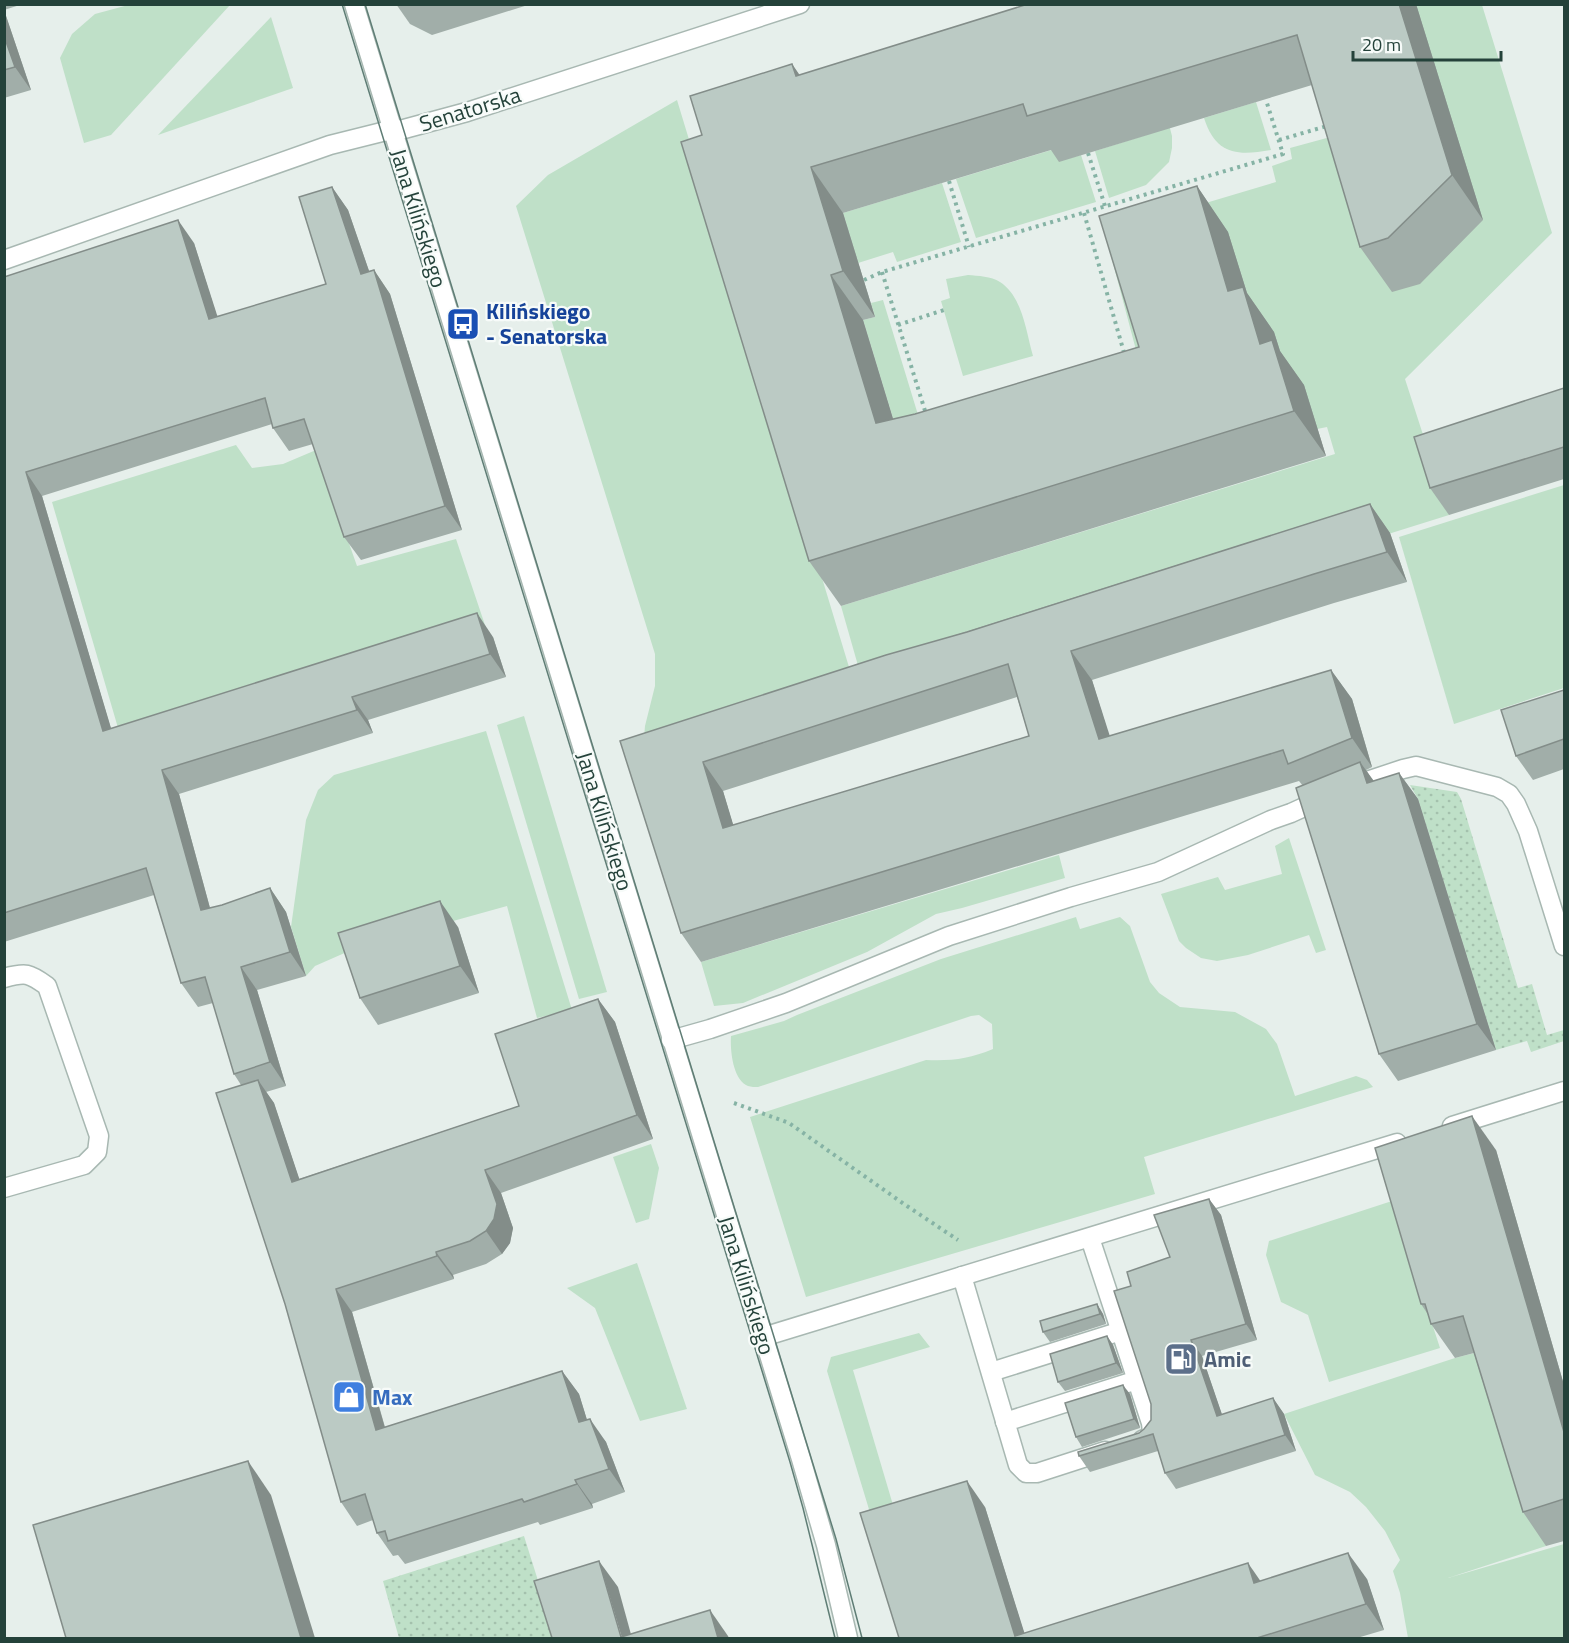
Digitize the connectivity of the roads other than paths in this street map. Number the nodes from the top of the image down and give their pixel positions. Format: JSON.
{"nodes":[{"id":1,"x":354,"y":4,"type":"edge"},
{"id":2,"x":800,"y":4,"type":"edge"},
{"id":3,"x":392,"y":130,"type":"junction"},
{"id":4,"x":4,"y":260,"type":"edge"},
{"id":5,"x":1564,"y":946,"type":"edge"},
{"id":6,"x":4,"y":978,"type":"edge"},
{"id":7,"x":671,"y":1040,"type":"junction"},
{"id":8,"x":1564,"y":1091,"type":"edge"},
{"id":9,"x":1439,"y":1130,"type":"edge"},
{"id":10,"x":1416,"y":1137,"type":"edge"},
{"id":11,"x":4,"y":1188,"type":"edge"},
{"id":12,"x":1090,"y":1238,"type":"junction"},
{"id":13,"x":962,"y":1276,"type":"junction"},
{"id":14,"x":1121,"y":1331,"type":"junction"},
{"id":15,"x":763,"y":1337,"type":"junction"},
{"id":16,"x":991,"y":1372,"type":"junction"},
{"id":17,"x":1137,"y":1380,"type":"junction"},
{"id":18,"x":1005,"y":1422,"type":"junction"},
{"id":19,"x":848,"y":1638,"type":"edge"}],
"edges":[{"from":1,"to":3,"type":"street","name":"Jana Kilińskiego"},
{"from":2,"to":3,"type":"street","name":"Senatorska"},
{"from":3,"to":4,"type":"street","name":"Senatorska"},
{"from":3,"to":7,"type":"street","name":"Jana Kilińskiego"},
{"from":5,"to":7,"type":"street"},
{"from":6,"to":11,"type":"street"},
{"from":7,"to":15,"type":"street","name":"Jana Kilińskiego"},
{"from":8,"to":9,"type":"street"},
{"from":10,"to":12,"type":"street"},
{"from":12,"to":13,"type":"street"},
{"from":12,"to":14,"type":"street"},
{"from":13,"to":15,"type":"street"},
{"from":13,"to":16,"type":"street"},
{"from":14,"to":16,"type":"street"},
{"from":14,"to":17,"type":"street"},
{"from":15,"to":19,"type":"street","name":"Jana Kilińskiego"},
{"from":16,"to":18,"type":"street"},
{"from":17,"to":18,"type":"street"},
{"from":17,"to":18,"type":"street"}]}
